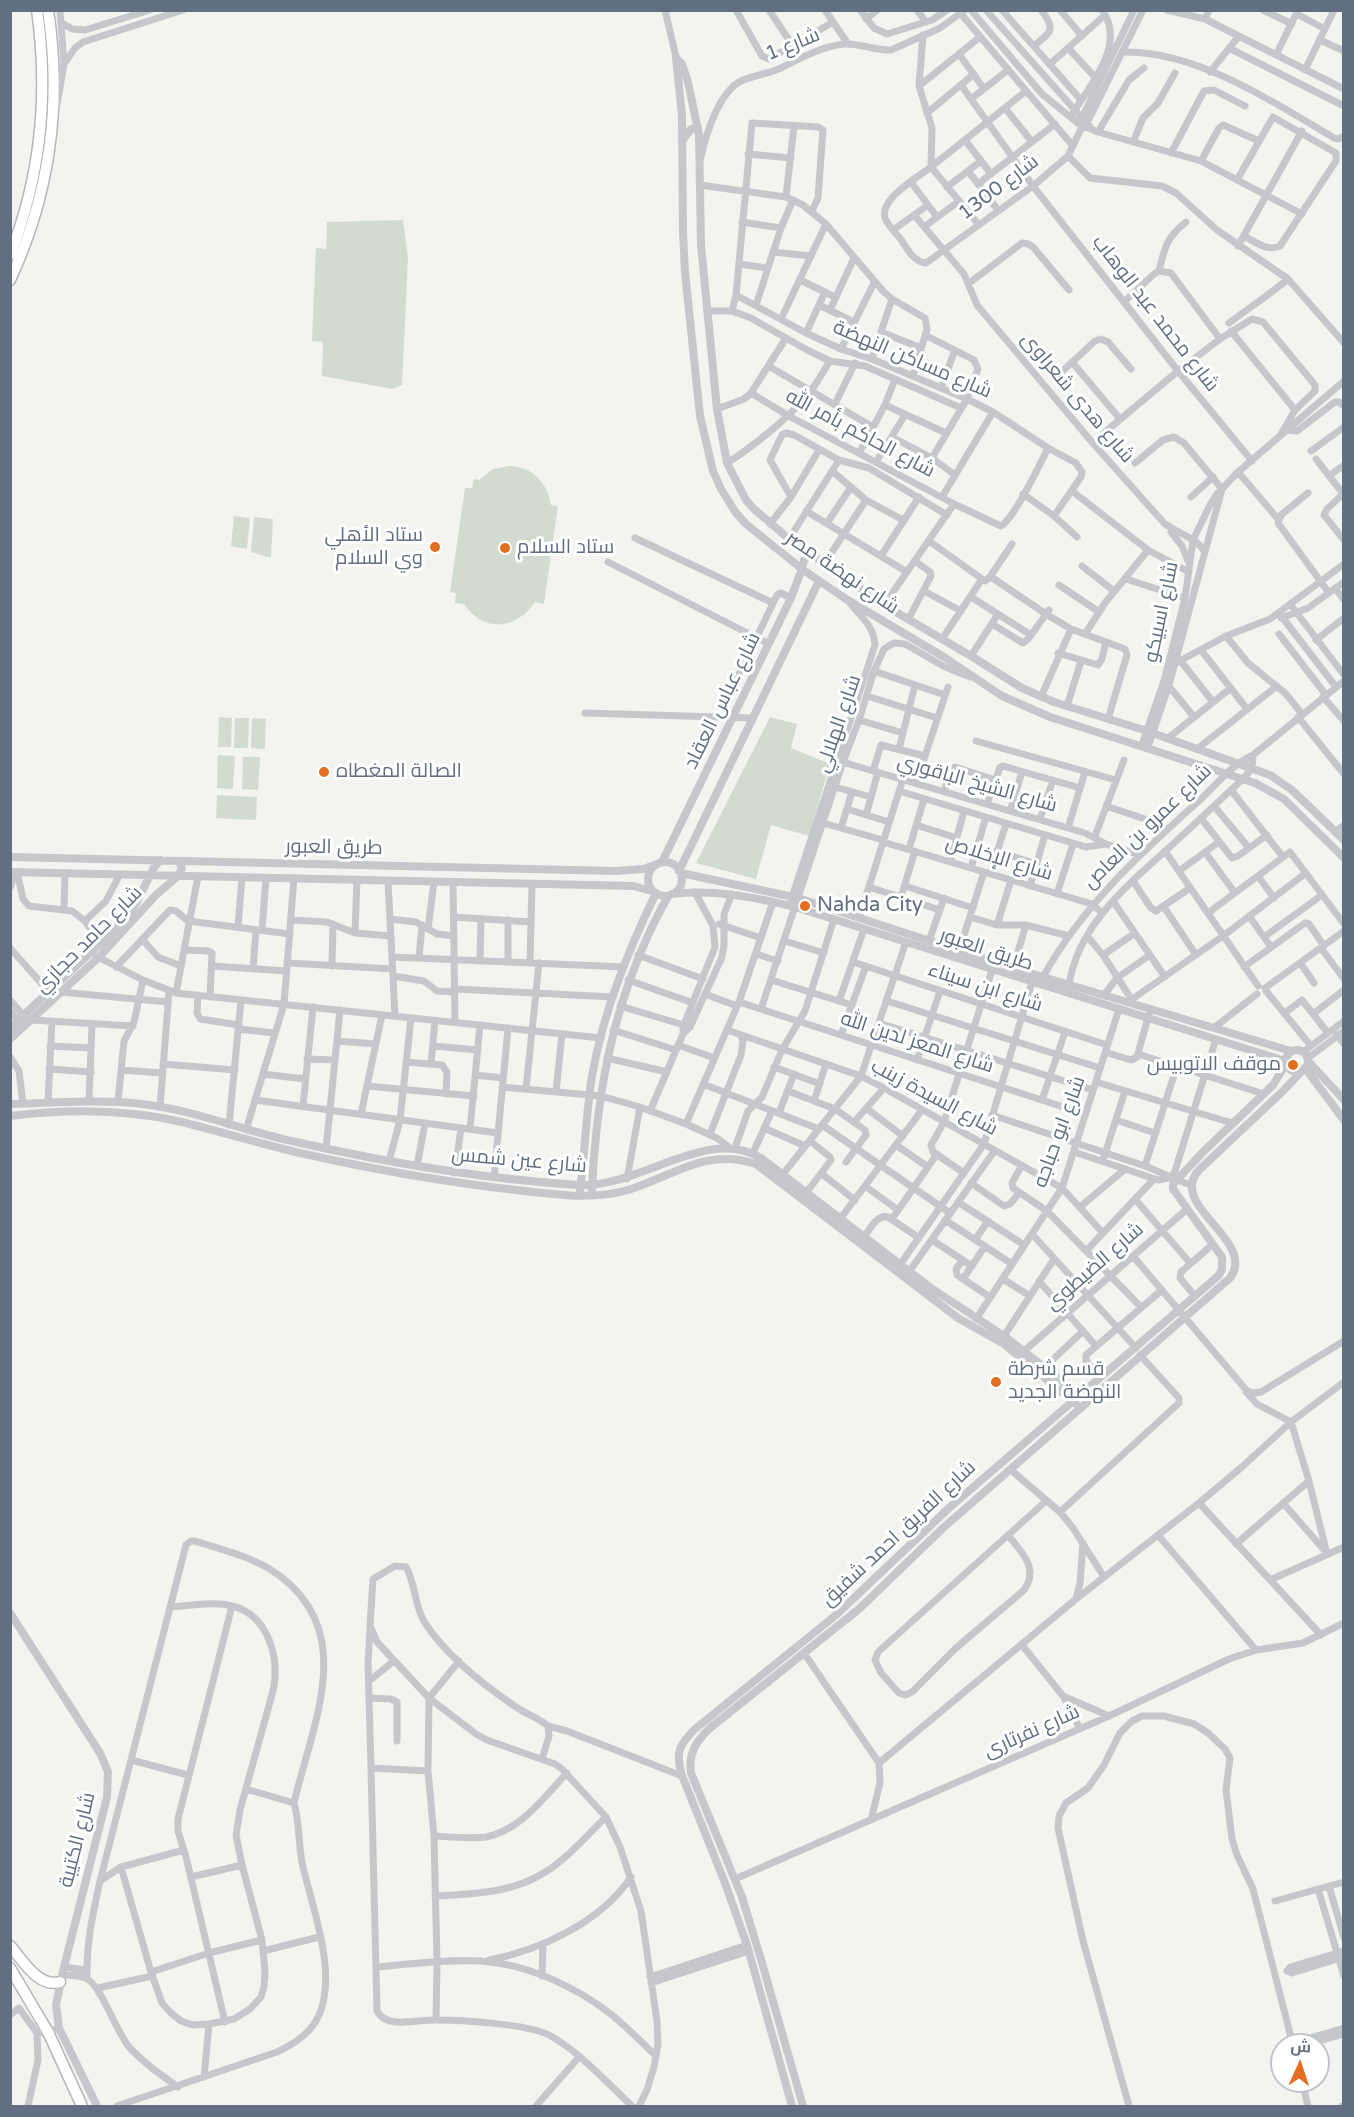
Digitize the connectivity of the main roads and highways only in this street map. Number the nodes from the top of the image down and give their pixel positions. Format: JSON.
{"nodes":[{"id":1,"x":37,"y":10,"type":"edge"},
{"id":2,"x":48,"y":10,"type":"edge"},
{"id":3,"x":10,"y":255,"type":"edge"},
{"id":4,"x":10,"y":280,"type":"edge"},
{"id":5,"x":10,"y":1946,"type":"edge"},
{"id":6,"x":10,"y":1968,"type":"edge"},
{"id":7,"x":62,"y":1975,"type":"road end"},
{"id":8,"x":81,"y":2106,"type":"edge"}],
"edges":[{"from":1,"to":3,"type":"highway"},
{"from":2,"to":4,"type":"highway"},
{"from":5,"to":7,"type":"highway"},
{"from":6,"to":8,"type":"highway"}]}
